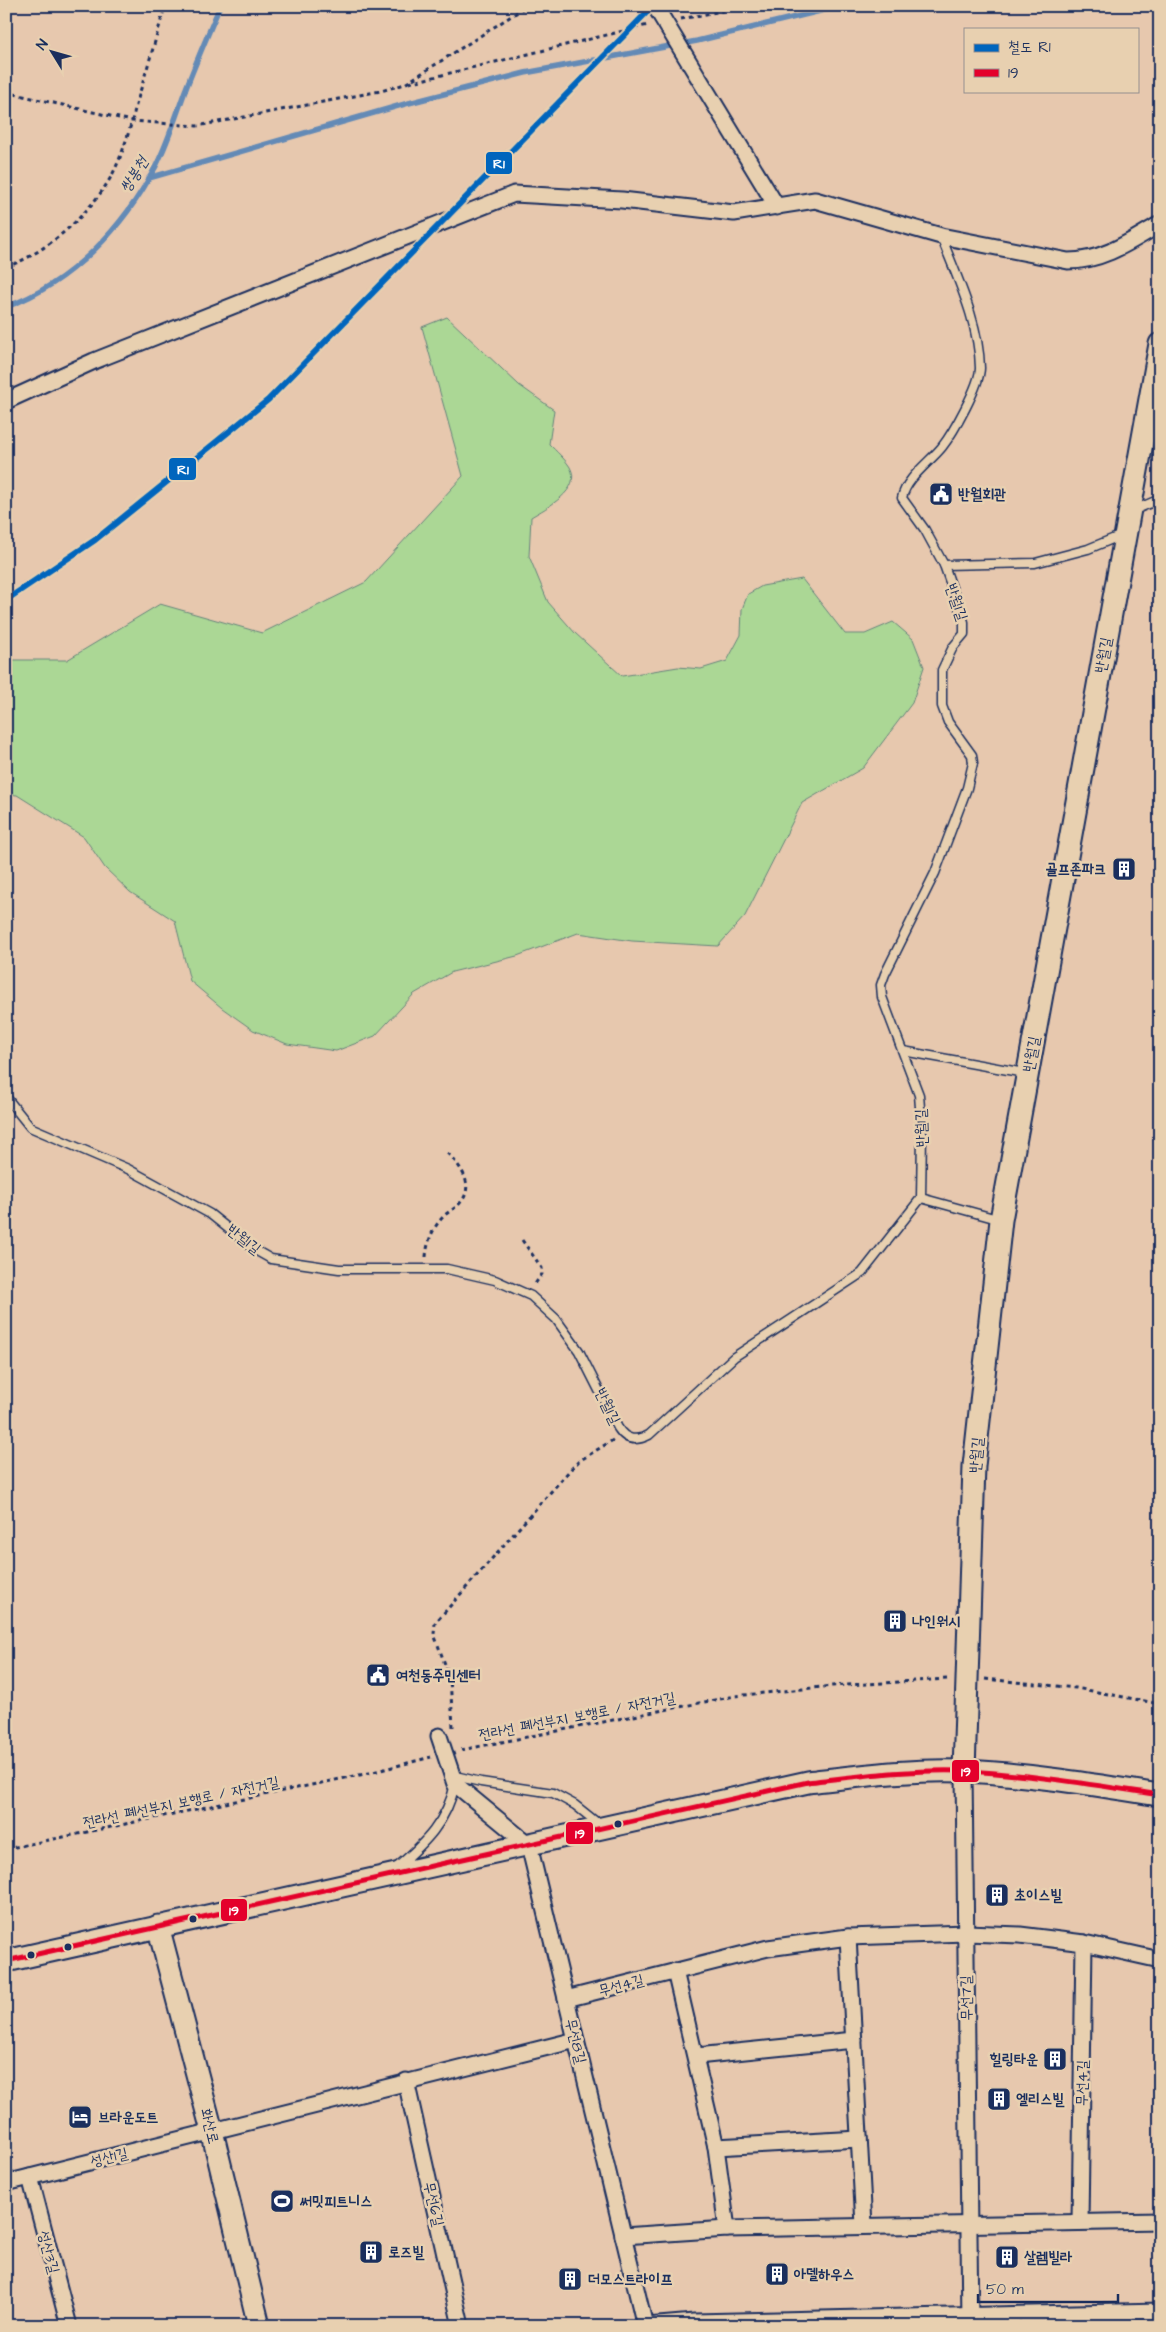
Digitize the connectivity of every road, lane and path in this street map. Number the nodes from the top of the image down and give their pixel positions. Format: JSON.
{"nodes":[{"id":1,"x":165,"y":6,"type":"edge"},
{"id":2,"x":527,"y":6,"type":"edge"},
{"id":3,"x":655,"y":6,"type":"edge"},
{"id":4,"x":747,"y":6,"type":"edge"},
{"id":5,"x":667,"y":27,"type":"junction"},
{"id":6,"x":405,"y":84,"type":"junction"},
{"id":7,"x":6,"y":92,"type":"edge"},
{"id":8,"x":132,"y":121,"type":"junction"},
{"id":9,"x":777,"y":206,"type":"junction"},
{"id":10,"x":1160,"y":224,"type":"edge"},
{"id":11,"x":941,"y":236,"type":"junction"},
{"id":12,"x":6,"y":266,"type":"edge"},
{"id":13,"x":1160,"y":344,"type":"edge"},
{"id":14,"x":6,"y":401,"type":"edge"},
{"id":15,"x":1160,"y":499,"type":"edge"},
{"id":16,"x":1127,"y":523,"type":"junction"},
{"id":17,"x":944,"y":565,"type":"junction"},
{"id":18,"x":903,"y":1052,"type":"junction"},
{"id":19,"x":1027,"y":1073,"type":"junction"},
{"id":20,"x":6,"y":1098,"type":"edge"},
{"id":21,"x":446,"y":1153,"type":"dead end"},
{"id":22,"x":921,"y":1198,"type":"junction"},
{"id":23,"x":1001,"y":1220,"type":"junction"},
{"id":24,"x":522,"y":1240,"type":"dead end"},
{"id":25,"x":425,"y":1268,"type":"junction"},
{"id":26,"x":526,"y":1294,"type":"junction"},
{"id":27,"x":622,"y":1434,"type":"junction"},
{"id":28,"x":967,"y":1678,"type":"junction"},
{"id":29,"x":1160,"y":1704,"type":"edge"},
{"id":30,"x":439,"y":1736,"type":"dead end"},
{"id":31,"x":450,"y":1753,"type":"junction"},
{"id":32,"x":964,"y":1771,"type":"junction"},
{"id":33,"x":453,"y":1779,"type":"junction"},
{"id":34,"x":1160,"y":1795,"type":"edge"},
{"id":35,"x":603,"y":1828,"type":"junction"},
{"id":36,"x":529,"y":1845,"type":"junction"},
{"id":37,"x":6,"y":1849,"type":"edge"},
{"id":38,"x":385,"y":1878,"type":"junction"},
{"id":39,"x":158,"y":1926,"type":"junction"},
{"id":40,"x":966,"y":1933,"type":"junction"},
{"id":41,"x":848,"y":1937,"type":"junction"},
{"id":42,"x":1084,"y":1943,"type":"junction"},
{"id":43,"x":1160,"y":1960,"type":"edge"},
{"id":44,"x":6,"y":1961,"type":"edge"},
{"id":45,"x":675,"y":1971,"type":"junction"},
{"id":46,"x":566,"y":1999,"type":"junction"},
{"id":47,"x":576,"y":2040,"type":"junction"},
{"id":48,"x":854,"y":2040,"type":"junction"},
{"id":49,"x":697,"y":2056,"type":"junction"},
{"id":50,"x":406,"y":2081,"type":"junction"},
{"id":51,"x":212,"y":2131,"type":"junction"},
{"id":52,"x":859,"y":2138,"type":"junction"},
{"id":53,"x":716,"y":2147,"type":"junction"},
{"id":54,"x":30,"y":2177,"type":"junction"},
{"id":55,"x":6,"y":2183,"type":"edge"},
{"id":56,"x":1160,"y":2221,"type":"edge"},
{"id":57,"x":1080,"y":2222,"type":"junction"},
{"id":58,"x":969,"y":2224,"type":"junction"},
{"id":59,"x":864,"y":2225,"type":"junction"},
{"id":60,"x":727,"y":2229,"type":"junction"},
{"id":61,"x":623,"y":2236,"type":"junction"},
{"id":62,"x":1160,"y":2311,"type":"edge"},
{"id":63,"x":970,"y":2321,"type":"edge"},
{"id":64,"x":69,"y":2326,"type":"edge"},
{"id":65,"x":259,"y":2326,"type":"edge"},
{"id":66,"x":461,"y":2326,"type":"edge"},
{"id":67,"x":646,"y":2326,"type":"edge"}],
"edges":[{"from":1,"to":8,"type":"path"},
{"from":2,"to":6,"type":"path"},
{"from":3,"to":5,"type":"street"},
{"from":4,"to":5,"type":"path"},
{"from":5,"to":6,"type":"path"},
{"from":5,"to":9,"type":"street"},
{"from":6,"to":8,"type":"path"},
{"from":7,"to":8,"type":"path"},
{"from":8,"to":12,"type":"path"},
{"from":9,"to":11,"type":"street"},
{"from":9,"to":14,"type":"street"},
{"from":10,"to":11,"type":"street"},
{"from":11,"to":17,"type":"lane","name":"반월1길"},
{"from":13,"to":16,"type":"street","name":"반월길"},
{"from":15,"to":16,"type":"lane"},
{"from":16,"to":17,"type":"lane"},
{"from":16,"to":19,"type":"street","name":"반월길"},
{"from":17,"to":18,"type":"lane","name":"반월1길"},
{"from":18,"to":19,"type":"lane"},
{"from":18,"to":22,"type":"lane","name":"반월1길"},
{"from":19,"to":23,"type":"street","name":"반월길"},
{"from":20,"to":25,"type":"lane","name":"반월1길"},
{"from":21,"to":25,"type":"path"},
{"from":22,"to":23,"type":"lane"},
{"from":22,"to":27,"type":"lane","name":"반월1길"},
{"from":23,"to":28,"type":"street","name":"반월길"},
{"from":24,"to":26,"type":"path"},
{"from":25,"to":26,"type":"lane","name":"반월1길"},
{"from":26,"to":27,"type":"lane","name":"반월1길"},
{"from":27,"to":31,"type":"path"},
{"from":28,"to":29,"type":"path","name":"전라선 폐선부지 보행로 / 자전거길"},
{"from":28,"to":31,"type":"path","name":"전라선 폐선부지 보행로 / 자전거길"},
{"from":28,"to":32,"type":"street","name":"반월길"},
{"from":30,"to":31,"type":"street"},
{"from":31,"to":33,"type":"street"},
{"from":31,"to":37,"type":"path","name":"전라선 폐선부지 보행로 / 자전거길"},
{"from":32,"to":34,"type":"street"},
{"from":32,"to":35,"type":"street"},
{"from":32,"to":40,"type":"street","name":"무선7길"},
{"from":33,"to":35,"type":"lane"},
{"from":33,"to":36,"type":"street"},
{"from":33,"to":38,"type":"lane"},
{"from":35,"to":36,"type":"street"},
{"from":36,"to":38,"type":"street"},
{"from":36,"to":46,"type":"street","name":"무선8길"},
{"from":38,"to":39,"type":"street"},
{"from":39,"to":44,"type":"street"},
{"from":39,"to":51,"type":"street","name":"화산로"},
{"from":40,"to":41,"type":"street","name":"무선4길"},
{"from":40,"to":42,"type":"street","name":"무선4길"},
{"from":40,"to":58,"type":"street","name":"무선7길"},
{"from":41,"to":45,"type":"street","name":"무선4길"},
{"from":41,"to":48,"type":"street"},
{"from":42,"to":43,"type":"street","name":"무선4길"},
{"from":42,"to":57,"type":"street","name":"무선4길"},
{"from":45,"to":46,"type":"street","name":"무선4길"},
{"from":45,"to":49,"type":"street"},
{"from":46,"to":47,"type":"street","name":"무선8길"},
{"from":47,"to":50,"type":"street","name":"성산1길"},
{"from":47,"to":61,"type":"street","name":"무선8길"},
{"from":48,"to":49,"type":"street"},
{"from":48,"to":52,"type":"street"},
{"from":49,"to":53,"type":"street"},
{"from":50,"to":51,"type":"street","name":"성산1길"},
{"from":50,"to":66,"type":"street","name":"무선6길"},
{"from":51,"to":54,"type":"street","name":"성산1길"},
{"from":51,"to":65,"type":"street","name":"화산로"},
{"from":52,"to":53,"type":"street"},
{"from":52,"to":59,"type":"street"},
{"from":53,"to":60,"type":"street"},
{"from":54,"to":55,"type":"street","name":"성산1길"},
{"from":54,"to":64,"type":"street","name":"성산3길"},
{"from":56,"to":57,"type":"street"},
{"from":57,"to":58,"type":"street"},
{"from":58,"to":59,"type":"street"},
{"from":58,"to":63,"type":"street","name":"무선7길"},
{"from":59,"to":60,"type":"street"},
{"from":60,"to":61,"type":"street"},
{"from":61,"to":67,"type":"street","name":"무선8길"},
{"from":62,"to":63,"type":"street"},
{"from":63,"to":67,"type":"street","name":"무선8길"}]}
